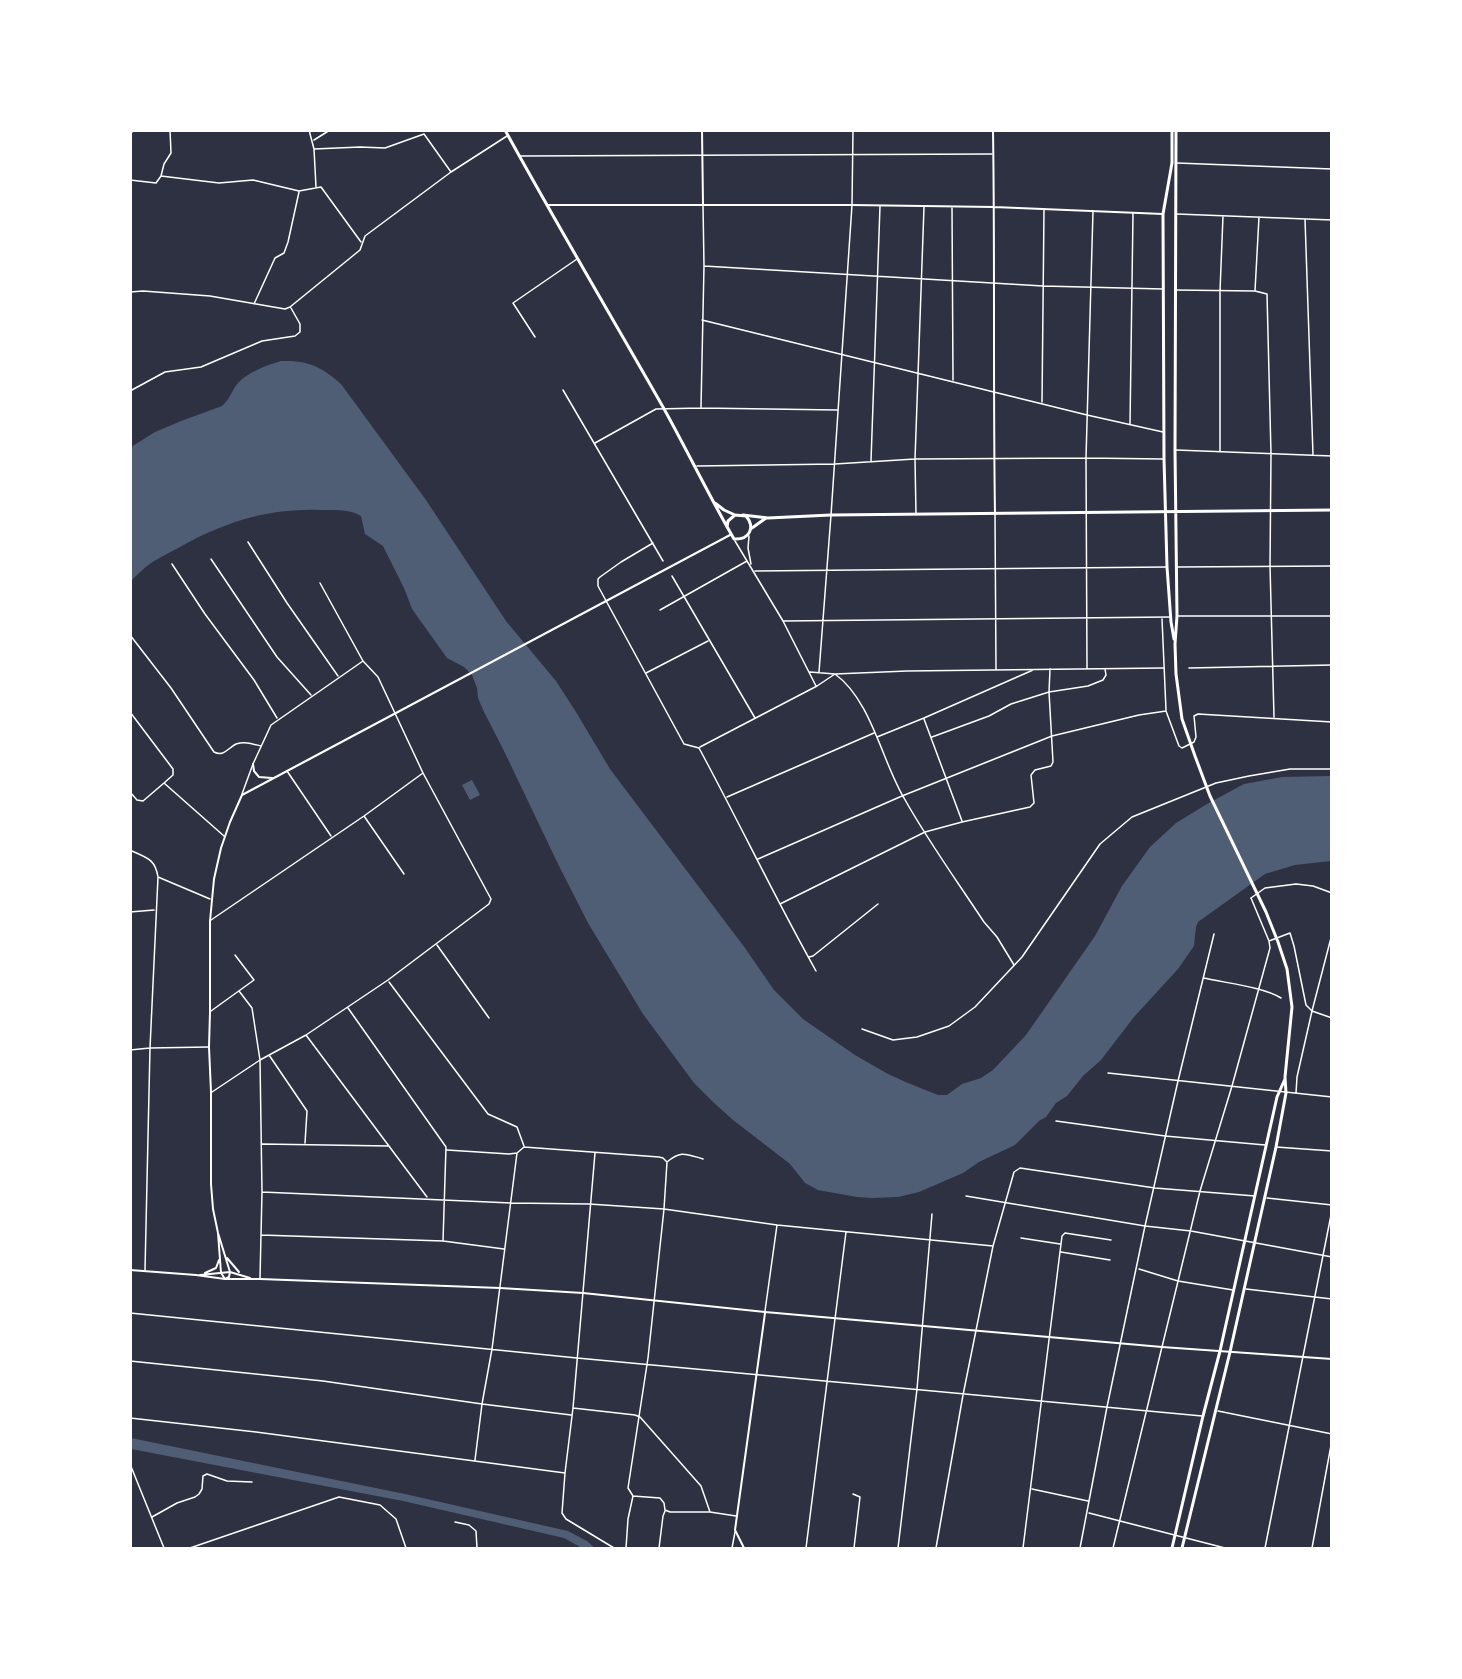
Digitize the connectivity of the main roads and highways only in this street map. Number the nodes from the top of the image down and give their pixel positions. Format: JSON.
{"nodes":[{"id":1,"x":505,"y":130,"type":"edge"},
{"id":2,"x":702,"y":130,"type":"edge"},
{"id":3,"x":993,"y":130,"type":"edge"},
{"id":4,"x":1174,"y":130,"type":"edge"},
{"id":5,"x":1165,"y":202,"type":"junction"},
{"id":6,"x":1175,"y":202,"type":"junction"},
{"id":7,"x":703,"y":204,"type":"junction"},
{"id":8,"x":548,"y":205,"type":"junction"},
{"id":9,"x":994,"y":207,"type":"junction"},
{"id":10,"x":1163,"y":214,"type":"junction"},
{"id":11,"x":714,"y":502,"type":"junction"},
{"id":12,"x":1332,"y":510,"type":"edge"},
{"id":13,"x":1164,"y":512,"type":"junction"},
{"id":14,"x":1176,"y":512,"type":"junction"},
{"id":15,"x":995,"y":514,"type":"junction"},
{"id":16,"x":735,"y":515,"type":"junction"},
{"id":17,"x":743,"y":515,"type":"junction"},
{"id":18,"x":768,"y":518,"type":"junction"},
{"id":19,"x":727,"y":527,"type":"junction"},
{"id":20,"x":751,"y":529,"type":"junction"},
{"id":21,"x":731,"y":534,"type":"junction"},
{"id":22,"x":1175,"y":644,"type":"junction"},
{"id":23,"x":253,"y":764,"type":"road end"},
{"id":24,"x":275,"y":778,"type":"junction"},
{"id":25,"x":1285,"y":1077,"type":"junction"},
{"id":26,"x":218,"y":1233,"type":"junction"},
{"id":27,"x":220,"y":1257,"type":"junction"},
{"id":28,"x":226,"y":1257,"type":"junction"},
{"id":29,"x":130,"y":1270,"type":"edge"},
{"id":30,"x":230,"y":1272,"type":"junction"},
{"id":31,"x":221,"y":1273,"type":"junction"},
{"id":32,"x":241,"y":1274,"type":"junction"},
{"id":33,"x":196,"y":1275,"type":"junction"},
{"id":34,"x":253,"y":1279,"type":"junction"},
{"id":35,"x":225,"y":1280,"type":"junction"},
{"id":36,"x":765,"y":1312,"type":"junction"},
{"id":37,"x":1221,"y":1351,"type":"junction"},
{"id":38,"x":1230,"y":1352,"type":"junction"},
{"id":39,"x":1332,"y":1359,"type":"edge"},
{"id":40,"x":1190,"y":1474,"type":"junction"},
{"id":41,"x":1199,"y":1476,"type":"junction"},
{"id":42,"x":744,"y":1548,"type":"edge"},
{"id":43,"x":1172,"y":1548,"type":"edge"},
{"id":44,"x":1182,"y":1548,"type":"edge"}],
"edges":[{"from":1,"to":8,"type":"main road"},
{"from":2,"to":7,"type":"main road"},
{"from":3,"to":9,"type":"main road"},
{"from":4,"to":5,"type":"main road"},
{"from":4,"to":6,"type":"main road"},
{"from":5,"to":6,"type":"main road"},
{"from":5,"to":10,"type":"main road"},
{"from":6,"to":14,"type":"main road"},
{"from":7,"to":8,"type":"main road"},
{"from":7,"to":9,"type":"main road"},
{"from":8,"to":11,"type":"main road"},
{"from":9,"to":10,"type":"main road"},
{"from":9,"to":15,"type":"main road"},
{"from":10,"to":13,"type":"main road"},
{"from":11,"to":16,"type":"main road"},
{"from":11,"to":19,"type":"main road"},
{"from":12,"to":14,"type":"main road"},
{"from":13,"to":14,"type":"main road"},
{"from":13,"to":15,"type":"main road"},
{"from":13,"to":22,"type":"main road"},
{"from":14,"to":22,"type":"main road"},
{"from":15,"to":18,"type":"main road"},
{"from":16,"to":17,"type":"main road"},
{"from":16,"to":19,"type":"main road"},
{"from":17,"to":18,"type":"main road"},
{"from":17,"to":20,"type":"main road"},
{"from":18,"to":20,"type":"main road"},
{"from":19,"to":21,"type":"main road"},
{"from":20,"to":21,"type":"main road"},
{"from":21,"to":24,"type":"main road"},
{"from":22,"to":25,"type":"main road"},
{"from":23,"to":24,"type":"main road"},
{"from":24,"to":26,"type":"main road"},
{"from":25,"to":37,"type":"main road"},
{"from":25,"to":38,"type":"main road"},
{"from":26,"to":27,"type":"main road"},
{"from":26,"to":28,"type":"main road"},
{"from":27,"to":31,"type":"main road"},
{"from":27,"to":33,"type":"main road"},
{"from":28,"to":30,"type":"main road"},
{"from":28,"to":32,"type":"main road"},
{"from":29,"to":33,"type":"main road"},
{"from":30,"to":31,"type":"main road"},
{"from":30,"to":32,"type":"main road"},
{"from":30,"to":35,"type":"main road"},
{"from":31,"to":33,"type":"main road"},
{"from":31,"to":35,"type":"main road"},
{"from":32,"to":34,"type":"main road"},
{"from":33,"to":35,"type":"main road"},
{"from":34,"to":35,"type":"main road"},
{"from":34,"to":36,"type":"main road"},
{"from":36,"to":37,"type":"main road"},
{"from":36,"to":42,"type":"main road"},
{"from":37,"to":38,"type":"main road"},
{"from":37,"to":40,"type":"main road"},
{"from":38,"to":39,"type":"main road"},
{"from":38,"to":41,"type":"main road"},
{"from":40,"to":41,"type":"main road"},
{"from":40,"to":43,"type":"main road"},
{"from":41,"to":44,"type":"main road"}]}
